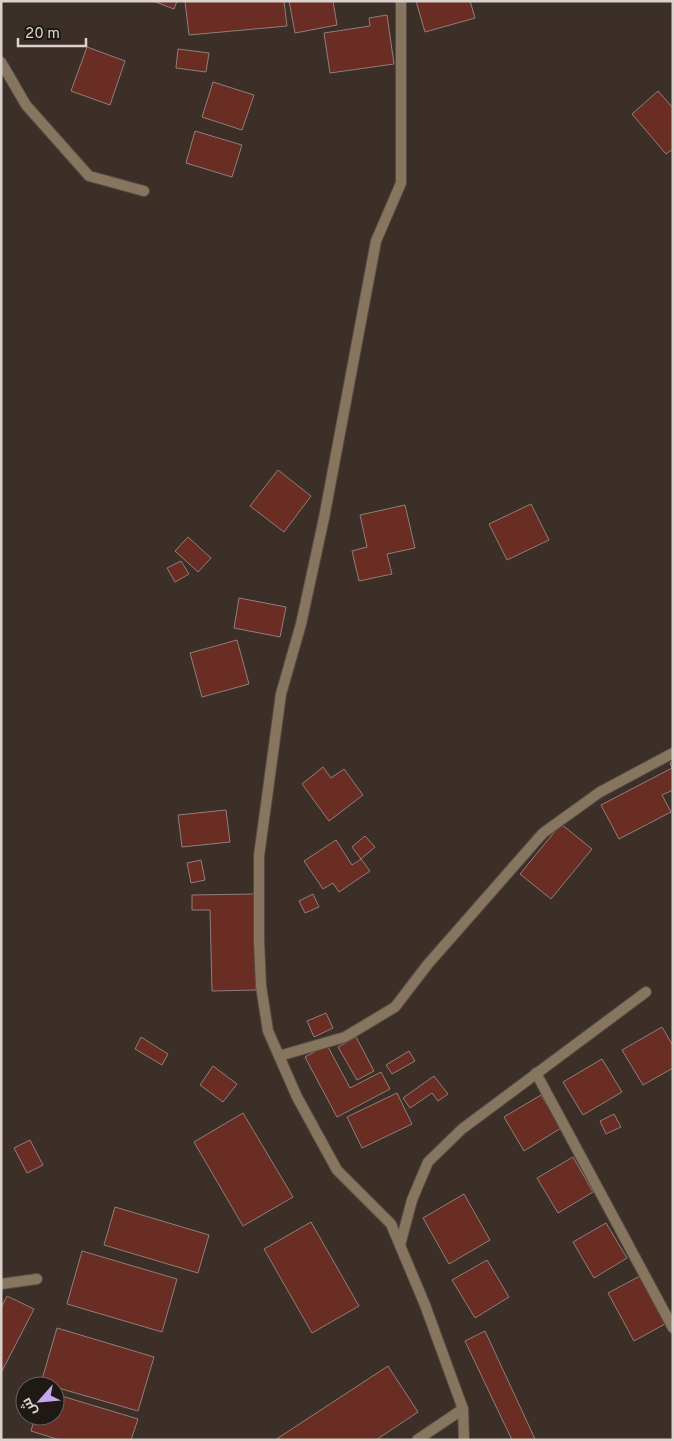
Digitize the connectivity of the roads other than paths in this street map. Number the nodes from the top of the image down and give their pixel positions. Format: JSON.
{"nodes":[{"id":1,"x":401,"y":1,"type":"edge"},
{"id":2,"x":1,"y":62,"type":"edge"},
{"id":3,"x":144,"y":191,"type":"dead end"},
{"id":4,"x":673,"y":753,"type":"edge"},
{"id":5,"x":646,"y":992,"type":"dead end"},
{"id":6,"x":279,"y":1056,"type":"junction"},
{"id":7,"x":536,"y":1073,"type":"junction"},
{"id":8,"x":400,"y":1245,"type":"junction"},
{"id":9,"x":37,"y":1279,"type":"dead end"},
{"id":10,"x":1,"y":1284,"type":"edge"},
{"id":11,"x":673,"y":1328,"type":"edge"},
{"id":12,"x":463,"y":1410,"type":"junction"},
{"id":13,"x":417,"y":1440,"type":"edge"},
{"id":14,"x":464,"y":1440,"type":"edge"}],
"edges":[{"from":1,"to":6,"type":"street"},
{"from":2,"to":3,"type":"street"},
{"from":4,"to":6,"type":"street"},
{"from":5,"to":7,"type":"street"},
{"from":6,"to":8,"type":"street"},
{"from":7,"to":8,"type":"street"},
{"from":7,"to":11,"type":"street"},
{"from":8,"to":12,"type":"street"},
{"from":9,"to":10,"type":"street"},
{"from":12,"to":13,"type":"street"},
{"from":12,"to":14,"type":"street"}]}
